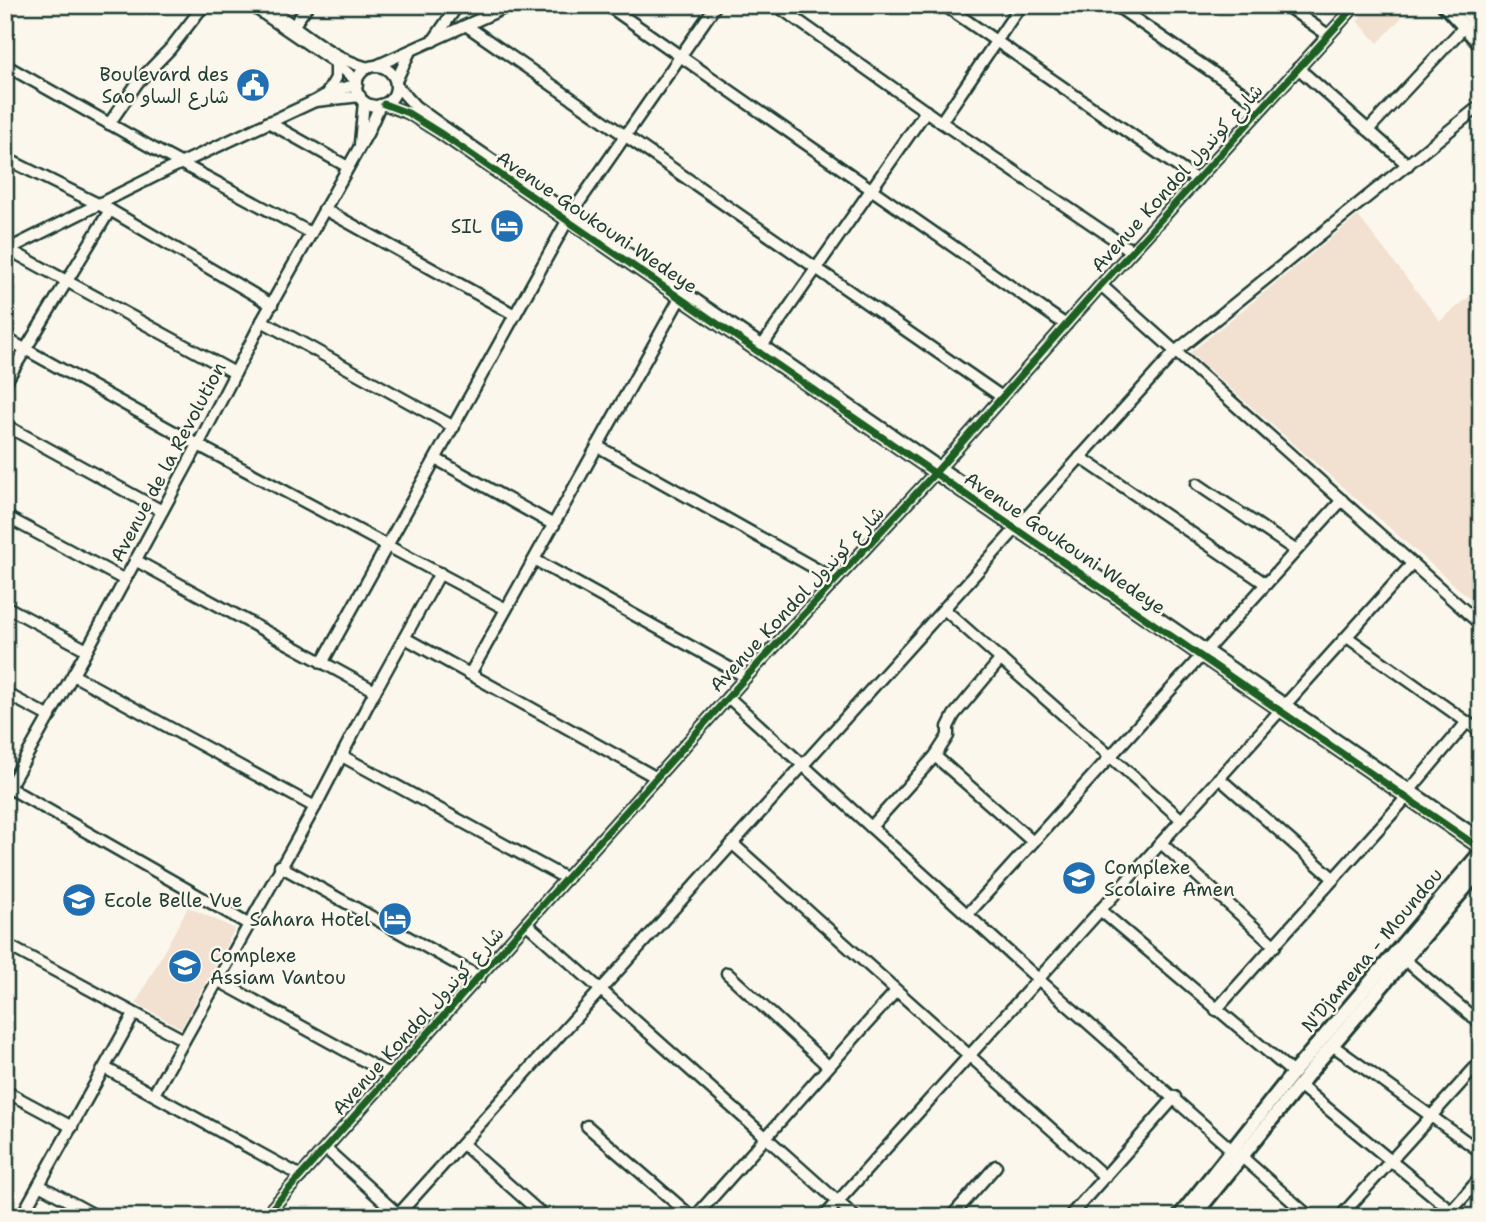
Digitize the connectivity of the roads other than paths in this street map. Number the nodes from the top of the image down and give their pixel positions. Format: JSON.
{"nodes":[{"id":1,"x":204,"y":5,"type":"edge"},
{"id":2,"x":251,"y":5,"type":"edge"},
{"id":3,"x":265,"y":5,"type":"edge"},
{"id":4,"x":308,"y":5,"type":"edge"},
{"id":5,"x":458,"y":5,"type":"edge"},
{"id":6,"x":511,"y":5,"type":"edge"},
{"id":7,"x":607,"y":5,"type":"edge"},
{"id":8,"x":716,"y":5,"type":"edge"},
{"id":9,"x":776,"y":5,"type":"edge"},
{"id":10,"x":944,"y":5,"type":"edge"},
{"id":11,"x":1021,"y":5,"type":"edge"},
{"id":12,"x":1115,"y":5,"type":"edge"},
{"id":13,"x":1285,"y":5,"type":"edge"},
{"id":14,"x":1356,"y":5,"type":"edge"},
{"id":15,"x":1444,"y":5,"type":"edge"},
{"id":16,"x":1460,"y":5,"type":"edge"},
{"id":17,"x":467,"y":26,"type":"junction"},
{"id":18,"x":1464,"y":27,"type":"junction"},
{"id":19,"x":1481,"y":27,"type":"edge"},
{"id":20,"x":291,"y":28,"type":"junction"},
{"id":21,"x":1328,"y":35,"type":"junction"},
{"id":22,"x":432,"y":42,"type":"junction"},
{"id":23,"x":996,"y":42,"type":"junction"},
{"id":24,"x":1481,"y":45,"type":"edge"},
{"id":25,"x":410,"y":51,"type":"junction"},
{"id":26,"x":680,"y":55,"type":"junction"},
{"id":27,"x":336,"y":63,"type":"junction"},
{"id":28,"x":6,"y":66,"type":"edge"},
{"id":29,"x":372,"y":67,"type":"junction"},
{"id":30,"x":1298,"y":68,"type":"junction"},
{"id":31,"x":357,"y":83,"type":"junction"},
{"id":32,"x":396,"y":83,"type":"junction"},
{"id":33,"x":327,"y":93,"type":"junction"},
{"id":34,"x":362,"y":99,"type":"junction"},
{"id":35,"x":315,"y":101,"type":"junction"},
{"id":36,"x":1481,"y":104,"type":"edge"},
{"id":37,"x":382,"y":105,"type":"junction"},
{"id":38,"x":1263,"y":107,"type":"junction"},
{"id":39,"x":926,"y":111,"type":"junction"},
{"id":40,"x":268,"y":122,"type":"junction"},
{"id":41,"x":941,"y":122,"type":"junction"},
{"id":42,"x":109,"y":124,"type":"junction"},
{"id":43,"x":1368,"y":130,"type":"junction"},
{"id":44,"x":624,"y":136,"type":"junction"},
{"id":45,"x":360,"y":145,"type":"junction"},
{"id":46,"x":5,"y":158,"type":"edge"},
{"id":47,"x":182,"y":163,"type":"junction"},
{"id":48,"x":1408,"y":164,"type":"junction"},
{"id":49,"x":348,"y":167,"type":"junction"},
{"id":50,"x":1197,"y":180,"type":"junction"},
{"id":51,"x":872,"y":188,"type":"junction"},
{"id":52,"x":98,"y":204,"type":"junction"},
{"id":53,"x":324,"y":209,"type":"junction"},
{"id":54,"x":110,"y":210,"type":"junction"},
{"id":55,"x":569,"y":218,"type":"junction"},
{"id":56,"x":311,"y":233,"type":"junction"},
{"id":57,"x":6,"y":249,"type":"edge"},
{"id":58,"x":1132,"y":251,"type":"junction"},
{"id":59,"x":815,"y":268,"type":"junction"},
{"id":60,"x":66,"y":282,"type":"junction"},
{"id":61,"x":1101,"y":285,"type":"junction"},
{"id":62,"x":680,"y":298,"type":"junction"},
{"id":63,"x":272,"y":305,"type":"junction"},
{"id":64,"x":516,"y":315,"type":"junction"},
{"id":65,"x":262,"y":321,"type":"junction"},
{"id":66,"x":1066,"y":325,"type":"junction"},
{"id":67,"x":5,"y":338,"type":"edge"},
{"id":68,"x":760,"y":349,"type":"junction"},
{"id":69,"x":26,"y":350,"type":"junction"},
{"id":70,"x":1175,"y":352,"type":"junction"},
{"id":71,"x":235,"y":373,"type":"junction"},
{"id":72,"x":5,"y":383,"type":"edge"},
{"id":73,"x":1002,"y":397,"type":"junction"},
{"id":74,"x":5,"y":425,"type":"edge"},
{"id":75,"x":454,"y":427,"type":"junction"},
{"id":76,"x":198,"y":445,"type":"junction"},
{"id":77,"x":597,"y":446,"type":"junction"},
{"id":78,"x":1080,"y":457,"type":"junction"},
{"id":79,"x":436,"y":459,"type":"junction"},
{"id":80,"x":938,"y":470,"type":"junction"},
{"id":81,"x":1197,"y":484,"type":"dead end"},
{"id":82,"x":1342,"y":500,"type":"junction"},
{"id":83,"x":162,"y":511,"type":"junction"},
{"id":84,"x":5,"y":516,"type":"edge"},
{"id":85,"x":554,"y":525,"type":"junction"},
{"id":86,"x":1018,"y":526,"type":"junction"},
{"id":87,"x":388,"y":544,"type":"junction"},
{"id":88,"x":1295,"y":550,"type":"junction"},
{"id":89,"x":135,"y":560,"type":"junction"},
{"id":90,"x":535,"y":560,"type":"junction"},
{"id":91,"x":1412,"y":564,"type":"junction"},
{"id":92,"x":440,"y":573,"type":"junction"},
{"id":93,"x":125,"y":580,"type":"junction"},
{"id":94,"x":836,"y":580,"type":"junction"},
{"id":95,"x":1266,"y":584,"type":"junction"},
{"id":96,"x":5,"y":606,"type":"edge"},
{"id":97,"x":944,"y":608,"type":"junction"},
{"id":98,"x":506,"y":609,"type":"junction"},
{"id":99,"x":1481,"y":625,"type":"edge"},
{"id":100,"x":1347,"y":637,"type":"junction"},
{"id":101,"x":404,"y":638,"type":"junction"},
{"id":102,"x":87,"y":650,"type":"junction"},
{"id":103,"x":1204,"y":653,"type":"junction"},
{"id":104,"x":1001,"y":659,"type":"junction"},
{"id":105,"x":322,"y":663,"type":"junction"},
{"id":106,"x":470,"y":674,"type":"junction"},
{"id":107,"x":74,"y":675,"type":"junction"},
{"id":108,"x":746,"y":677,"type":"junction"},
{"id":109,"x":375,"y":691,"type":"junction"},
{"id":110,"x":5,"y":693,"type":"edge"},
{"id":111,"x":728,"y":698,"type":"junction"},
{"id":112,"x":1283,"y":707,"type":"junction"},
{"id":113,"x":50,"y":717,"type":"junction"},
{"id":114,"x":1467,"y":722,"type":"junction"},
{"id":115,"x":1481,"y":732,"type":"edge"},
{"id":116,"x":342,"y":756,"type":"junction"},
{"id":117,"x":934,"y":756,"type":"junction"},
{"id":118,"x":1110,"y":757,"type":"junction"},
{"id":119,"x":804,"y":765,"type":"junction"},
{"id":120,"x":657,"y":778,"type":"junction"},
{"id":121,"x":1219,"y":778,"type":"junction"},
{"id":122,"x":6,"y":789,"type":"edge"},
{"id":123,"x":1408,"y":793,"type":"junction"},
{"id":124,"x":314,"y":807,"type":"junction"},
{"id":125,"x":1182,"y":820,"type":"junction"},
{"id":126,"x":871,"y":827,"type":"junction"},
{"id":127,"x":1481,"y":839,"type":"edge"},
{"id":128,"x":1032,"y":842,"type":"junction"},
{"id":129,"x":1161,"y":843,"type":"junction"},
{"id":130,"x":733,"y":844,"type":"junction"},
{"id":131,"x":1481,"y":851,"type":"edge"},
{"id":132,"x":281,"y":866,"type":"junction"},
{"id":133,"x":1481,"y":869,"type":"edge"},
{"id":134,"x":567,"y":879,"type":"junction"},
{"id":135,"x":1334,"y":879,"type":"junction"},
{"id":136,"x":1100,"y":910,"type":"junction"},
{"id":137,"x":968,"y":914,"type":"junction"},
{"id":138,"x":527,"y":923,"type":"junction"},
{"id":139,"x":248,"y":924,"type":"junction"},
{"id":140,"x":5,"y":944,"type":"edge"},
{"id":141,"x":1275,"y":946,"type":"junction"},
{"id":142,"x":1405,"y":960,"type":"junction"},
{"id":143,"x":727,"y":973,"type":"dead end"},
{"id":144,"x":480,"y":977,"type":"junction"},
{"id":145,"x":1037,"y":978,"type":"junction"},
{"id":146,"x":217,"y":980,"type":"junction"},
{"id":147,"x":600,"y":990,"type":"junction"},
{"id":148,"x":896,"y":991,"type":"junction"},
{"id":149,"x":1216,"y":1010,"type":"junction"},
{"id":150,"x":134,"y":1014,"type":"junction"},
{"id":151,"x":1481,"y":1024,"type":"edge"},
{"id":152,"x":184,"y":1040,"type":"junction"},
{"id":153,"x":1332,"y":1045,"type":"junction"},
{"id":154,"x":968,"y":1055,"type":"junction"},
{"id":155,"x":1481,"y":1061,"type":"edge"},
{"id":156,"x":828,"y":1066,"type":"junction"},
{"id":157,"x":105,"y":1068,"type":"junction"},
{"id":158,"x":390,"y":1075,"type":"junction"},
{"id":159,"x":1296,"y":1079,"type":"junction"},
{"id":160,"x":5,"y":1091,"type":"edge"},
{"id":161,"x":154,"y":1094,"type":"junction"},
{"id":162,"x":1175,"y":1097,"type":"junction"},
{"id":163,"x":1431,"y":1116,"type":"junction"},
{"id":164,"x":587,"y":1126,"type":"dead end"},
{"id":165,"x":72,"y":1127,"type":"junction"},
{"id":166,"x":766,"y":1137,"type":"junction"},
{"id":167,"x":463,"y":1144,"type":"junction"},
{"id":168,"x":326,"y":1149,"type":"junction"},
{"id":169,"x":1481,"y":1152,"type":"edge"},
{"id":170,"x":1237,"y":1154,"type":"junction"},
{"id":171,"x":1391,"y":1161,"type":"junction"},
{"id":172,"x":996,"y":1166,"type":"dead end"},
{"id":173,"x":301,"y":1177,"type":"junction"},
{"id":174,"x":1105,"y":1177,"type":"junction"},
{"id":175,"x":1481,"y":1177,"type":"edge"},
{"id":176,"x":39,"y":1185,"type":"junction"},
{"id":177,"x":838,"y":1201,"type":"junction"},
{"id":178,"x":1452,"y":1215,"type":"edge"},
{"id":179,"x":399,"y":1216,"type":"edge"},
{"id":180,"x":21,"y":1217,"type":"edge"},
{"id":181,"x":98,"y":1217,"type":"edge"},
{"id":182,"x":264,"y":1217,"type":"edge"},
{"id":183,"x":545,"y":1217,"type":"edge"},
{"id":184,"x":694,"y":1217,"type":"edge"},
{"id":185,"x":824,"y":1217,"type":"edge"},
{"id":186,"x":855,"y":1217,"type":"edge"},
{"id":187,"x":951,"y":1217,"type":"edge"},
{"id":188,"x":1069,"y":1217,"type":"edge"},
{"id":189,"x":1179,"y":1217,"type":"edge"},
{"id":190,"x":1193,"y":1217,"type":"edge"},
{"id":191,"x":1310,"y":1217,"type":"edge"},
{"id":192,"x":1340,"y":1217,"type":"edge"}],
"edges":[{"from":1,"to":42,"type":"street"},
{"from":2,"to":20,"type":"street"},
{"from":3,"to":20,"type":"street"},
{"from":4,"to":20,"type":"street"},
{"from":5,"to":22,"type":"street"},
{"from":6,"to":17,"type":"street"},
{"from":7,"to":26,"type":"street"},
{"from":8,"to":26,"type":"street"},
{"from":9,"to":39,"type":"street"},
{"from":10,"to":23,"type":"street"},
{"from":11,"to":23,"type":"street"},
{"from":12,"to":38,"type":"street"},
{"from":13,"to":21,"type":"street"},
{"from":14,"to":21,"type":"street","name":"Avenue Kondol شارع كوندول"},
{"from":15,"to":18,"type":"main road"},
{"from":16,"to":19,"type":"main road"},
{"from":17,"to":22,"type":"street"},
{"from":17,"to":44,"type":"street"},
{"from":18,"to":24,"type":"main road"},
{"from":18,"to":43,"type":"street"},
{"from":20,"to":27,"type":"street"},
{"from":20,"to":29,"type":"street"},
{"from":21,"to":30,"type":"street","name":"Avenue Kondol شارع كوندول"},
{"from":22,"to":25,"type":"street"},
{"from":23,"to":41,"type":"street"},
{"from":23,"to":50,"type":"street"},
{"from":25,"to":29,"type":"street"},
{"from":25,"to":32,"type":"street"},
{"from":26,"to":44,"type":"street"},
{"from":26,"to":51,"type":"street"},
{"from":27,"to":31,"type":"street"},
{"from":27,"to":33,"type":"street"},
{"from":28,"to":42,"type":"street"},
{"from":29,"to":31,"type":"street"},
{"from":29,"to":32,"type":"street"},
{"from":30,"to":38,"type":"street","name":"Avenue Kondol شارع كوندول"},
{"from":30,"to":43,"type":"street"},
{"from":31,"to":33,"type":"street"},
{"from":31,"to":34,"type":"street"},
{"from":32,"to":37,"type":"street"},
{"from":32,"to":55,"type":"street","name":"Avenue Goukouni Wedeye"},
{"from":33,"to":35,"type":"street"},
{"from":34,"to":35,"type":"street"},
{"from":34,"to":37,"type":"street"},
{"from":34,"to":45,"type":"street","name":"Avenue de la Revolution"},
{"from":35,"to":40,"type":"street"},
{"from":36,"to":48,"type":"street"},
{"from":37,"to":45,"type":"street","name":"Avenue de la Revolution"},
{"from":37,"to":55,"type":"street","name":"Avenue Goukouni Wedeye"},
{"from":38,"to":50,"type":"street","name":"Avenue Kondol شارع كوندول"},
{"from":39,"to":41,"type":"street"},
{"from":39,"to":51,"type":"street"},
{"from":40,"to":47,"type":"street"},
{"from":40,"to":49,"type":"street"},
{"from":41,"to":58,"type":"street"},
{"from":42,"to":47,"type":"street"},
{"from":43,"to":48,"type":"street"},
{"from":44,"to":55,"type":"street"},
{"from":44,"to":59,"type":"street"},
{"from":45,"to":49,"type":"street","name":"Avenue de la Revolution"},
{"from":46,"to":52,"type":"street"},
{"from":47,"to":52,"type":"street"},
{"from":47,"to":56,"type":"street"},
{"from":48,"to":70,"type":"street"},
{"from":49,"to":53,"type":"street","name":"Avenue de la Revolution"},
{"from":50,"to":58,"type":"street","name":"Avenue Kondol شارع كوندول"},
{"from":51,"to":59,"type":"street"},
{"from":51,"to":66,"type":"street"},
{"from":52,"to":54,"type":"street"},
{"from":52,"to":57,"type":"street"},
{"from":53,"to":56,"type":"street","name":"Avenue de la Revolution"},
{"from":53,"to":64,"type":"street"},
{"from":54,"to":60,"type":"street"},
{"from":54,"to":63,"type":"street"},
{"from":55,"to":62,"type":"street","name":"Avenue Goukouni Wedeye"},
{"from":55,"to":64,"type":"street"},
{"from":55,"to":68,"type":"street","name":"Avenue Goukouni Wedeye"},
{"from":56,"to":63,"type":"street","name":"Avenue de la Revolution"},
{"from":57,"to":60,"type":"street"},
{"from":58,"to":61,"type":"street","name":"Avenue Kondol شارع كوندول"},
{"from":59,"to":68,"type":"street"},
{"from":59,"to":73,"type":"street"},
{"from":60,"to":69,"type":"street"},
{"from":60,"to":71,"type":"street"},
{"from":61,"to":66,"type":"street","name":"Avenue Kondol شارع كوندول"},
{"from":61,"to":70,"type":"street"},
{"from":62,"to":68,"type":"street","name":"Avenue Goukouni Wedeye"},
{"from":62,"to":77,"type":"street"},
{"from":63,"to":65,"type":"street","name":"Avenue de la Revolution"},
{"from":64,"to":75,"type":"street"},
{"from":65,"to":71,"type":"street","name":"Avenue de la Revolution"},
{"from":65,"to":75,"type":"street"},
{"from":66,"to":73,"type":"street","name":"Avenue Kondol شارع كوندول"},
{"from":67,"to":69,"type":"street"},
{"from":68,"to":80,"type":"street","name":"Avenue Goukouni Wedeye"},
{"from":69,"to":72,"type":"street"},
{"from":69,"to":76,"type":"street"},
{"from":70,"to":78,"type":"street"},
{"from":70,"to":82,"type":"street"},
{"from":71,"to":76,"type":"street","name":"Avenue de la Revolution"},
{"from":73,"to":80,"type":"street","name":"Avenue Kondol شارع كوندول"},
{"from":74,"to":83,"type":"street"},
{"from":75,"to":79,"type":"street"},
{"from":76,"to":83,"type":"street","name":"Avenue de la Revolution"},
{"from":76,"to":87,"type":"street"},
{"from":77,"to":85,"type":"street"},
{"from":77,"to":94,"type":"street"},
{"from":78,"to":86,"type":"street"},
{"from":78,"to":95,"type":"street"},
{"from":79,"to":85,"type":"street"},
{"from":79,"to":87,"type":"street"},
{"from":80,"to":86,"type":"street","name":"Avenue Goukouni Wedeye"},
{"from":80,"to":94,"type":"street","name":"Avenue Kondol شارع كوندول"},
{"from":81,"to":88,"type":"street"},
{"from":82,"to":88,"type":"street"},
{"from":82,"to":91,"type":"street"},
{"from":83,"to":89,"type":"street","name":"Avenue de la Revolution"},
{"from":84,"to":93,"type":"street"},
{"from":85,"to":90,"type":"street"},
{"from":86,"to":97,"type":"street"},
{"from":86,"to":103,"type":"street","name":"Avenue Goukouni Wedeye"},
{"from":87,"to":92,"type":"street"},
{"from":87,"to":105,"type":"street"},
{"from":88,"to":95,"type":"street"},
{"from":89,"to":93,"type":"street","name":"Avenue de la Revolution"},
{"from":89,"to":105,"type":"street"},
{"from":90,"to":98,"type":"street"},
{"from":90,"to":108,"type":"street"},
{"from":91,"to":99,"type":"street"},
{"from":91,"to":100,"type":"street"},
{"from":92,"to":98,"type":"street"},
{"from":92,"to":101,"type":"street"},
{"from":93,"to":102,"type":"street","name":"Avenue de la Revolution"},
{"from":94,"to":108,"type":"street","name":"Avenue Kondol شارع كوندول"},
{"from":95,"to":103,"type":"street"},
{"from":96,"to":102,"type":"street"},
{"from":97,"to":104,"type":"street"},
{"from":97,"to":119,"type":"street"},
{"from":98,"to":106,"type":"street"},
{"from":100,"to":112,"type":"street"},
{"from":100,"to":114,"type":"street"},
{"from":101,"to":106,"type":"street"},
{"from":101,"to":109,"type":"street"},
{"from":102,"to":107,"type":"street","name":"Avenue de la Revolution"},
{"from":103,"to":112,"type":"street","name":"Avenue Goukouni Wedeye"},
{"from":103,"to":118,"type":"street"},
{"from":104,"to":117,"type":"street"},
{"from":104,"to":118,"type":"street"},
{"from":105,"to":109,"type":"street"},
{"from":106,"to":120,"type":"street"},
{"from":107,"to":113,"type":"street","name":"Avenue de la Revolution"},
{"from":107,"to":124,"type":"street"},
{"from":108,"to":111,"type":"street","name":"Avenue Kondol شارع كوندول"},
{"from":109,"to":116,"type":"street"},
{"from":110,"to":113,"type":"street"},
{"from":111,"to":119,"type":"street"},
{"from":111,"to":120,"type":"street","name":"Avenue Kondol شارع كوندول"},
{"from":112,"to":121,"type":"street"},
{"from":112,"to":123,"type":"street","name":"Avenue Goukouni Wedeye"},
{"from":113,"to":122,"type":"street","name":"Avenue de la Revolution"},
{"from":114,"to":115,"type":"street"},
{"from":114,"to":123,"type":"street"},
{"from":116,"to":124,"type":"street"},
{"from":116,"to":134,"type":"street"},
{"from":117,"to":126,"type":"street"},
{"from":117,"to":128,"type":"street"},
{"from":118,"to":125,"type":"street"},
{"from":118,"to":128,"type":"street"},
{"from":119,"to":126,"type":"street"},
{"from":119,"to":130,"type":"street"},
{"from":120,"to":134,"type":"street","name":"Avenue Kondol شارع كوندول"},
{"from":121,"to":125,"type":"street"},
{"from":121,"to":135,"type":"street"},
{"from":122,"to":139,"type":"street"},
{"from":123,"to":127,"type":"street","name":"Avenue Goukouni Wedeye"},
{"from":123,"to":131,"type":"street","name":"Avenue Goukouni Wedeye"},
{"from":123,"to":135,"type":"street"},
{"from":124,"to":132,"type":"street"},
{"from":125,"to":129,"type":"street"},
{"from":126,"to":137,"type":"street"},
{"from":128,"to":137,"type":"street"},
{"from":129,"to":136,"type":"street"},
{"from":129,"to":141,"type":"street"},
{"from":130,"to":147,"type":"street"},
{"from":130,"to":148,"type":"street"},
{"from":131,"to":159,"type":"main road","name":"N'Djamena - Moundou"},
{"from":132,"to":139,"type":"street"},
{"from":132,"to":144,"type":"street"},
{"from":133,"to":142,"type":"main road","name":"N'Djamena - Moundou"},
{"from":134,"to":138,"type":"street","name":"Avenue Kondol شارع كوندول"},
{"from":135,"to":141,"type":"street"},
{"from":136,"to":145,"type":"street"},
{"from":136,"to":149,"type":"street"},
{"from":137,"to":145,"type":"street"},
{"from":138,"to":144,"type":"street","name":"Avenue Kondol شارع كوندول"},
{"from":138,"to":147,"type":"street"},
{"from":139,"to":146,"type":"street"},
{"from":140,"to":150,"type":"street"},
{"from":141,"to":149,"type":"street"},
{"from":142,"to":151,"type":"street"},
{"from":142,"to":153,"type":"main road","name":"N'Djamena - Moundou"},
{"from":143,"to":156,"type":"street"},
{"from":144,"to":158,"type":"street","name":"Avenue Kondol شارع كوندول"},
{"from":145,"to":154,"type":"street"},
{"from":145,"to":162,"type":"street"},
{"from":146,"to":152,"type":"street"},
{"from":146,"to":158,"type":"street"},
{"from":147,"to":166,"type":"street"},
{"from":147,"to":167,"type":"street"},
{"from":148,"to":154,"type":"street"},
{"from":148,"to":156,"type":"street"},
{"from":149,"to":159,"type":"street"},
{"from":150,"to":152,"type":"street"},
{"from":150,"to":157,"type":"street"},
{"from":152,"to":161,"type":"street"},
{"from":153,"to":159,"type":"main road","name":"N'Djamena - Moundou"},
{"from":153,"to":163,"type":"street"},
{"from":154,"to":174,"type":"street"},
{"from":154,"to":177,"type":"street"},
{"from":155,"to":163,"type":"street"},
{"from":156,"to":166,"type":"street"},
{"from":157,"to":161,"type":"street"},
{"from":157,"to":165,"type":"street"},
{"from":158,"to":168,"type":"street","name":"Avenue Kondol شارع كوندول"},
{"from":159,"to":170,"type":"main road"},
{"from":159,"to":171,"type":"street"},
{"from":160,"to":165,"type":"street"},
{"from":161,"to":173,"type":"street"},
{"from":162,"to":170,"type":"street"},
{"from":162,"to":174,"type":"street"},
{"from":163,"to":169,"type":"street"},
{"from":163,"to":171,"type":"street"},
{"from":164,"to":184,"type":"street"},
{"from":165,"to":176,"type":"street"},
{"from":166,"to":177,"type":"street"},
{"from":166,"to":184,"type":"street"},
{"from":167,"to":179,"type":"street"},
{"from":167,"to":183,"type":"street"},
{"from":168,"to":173,"type":"street","name":"Avenue Kondol شارع كوندول"},
{"from":168,"to":179,"type":"street"},
{"from":170,"to":189,"type":"main road"},
{"from":170,"to":190,"type":"main road"},
{"from":170,"to":191,"type":"street"},
{"from":171,"to":178,"type":"street"},
{"from":171,"to":192,"type":"street"},
{"from":172,"to":187,"type":"street"},
{"from":173,"to":182,"type":"street","name":"Avenue Kondol شارع كوندول"},
{"from":174,"to":188,"type":"street"},
{"from":175,"to":178,"type":"street"},
{"from":176,"to":180,"type":"street"},
{"from":176,"to":181,"type":"street"},
{"from":177,"to":185,"type":"street"},
{"from":177,"to":186,"type":"street"}]}
